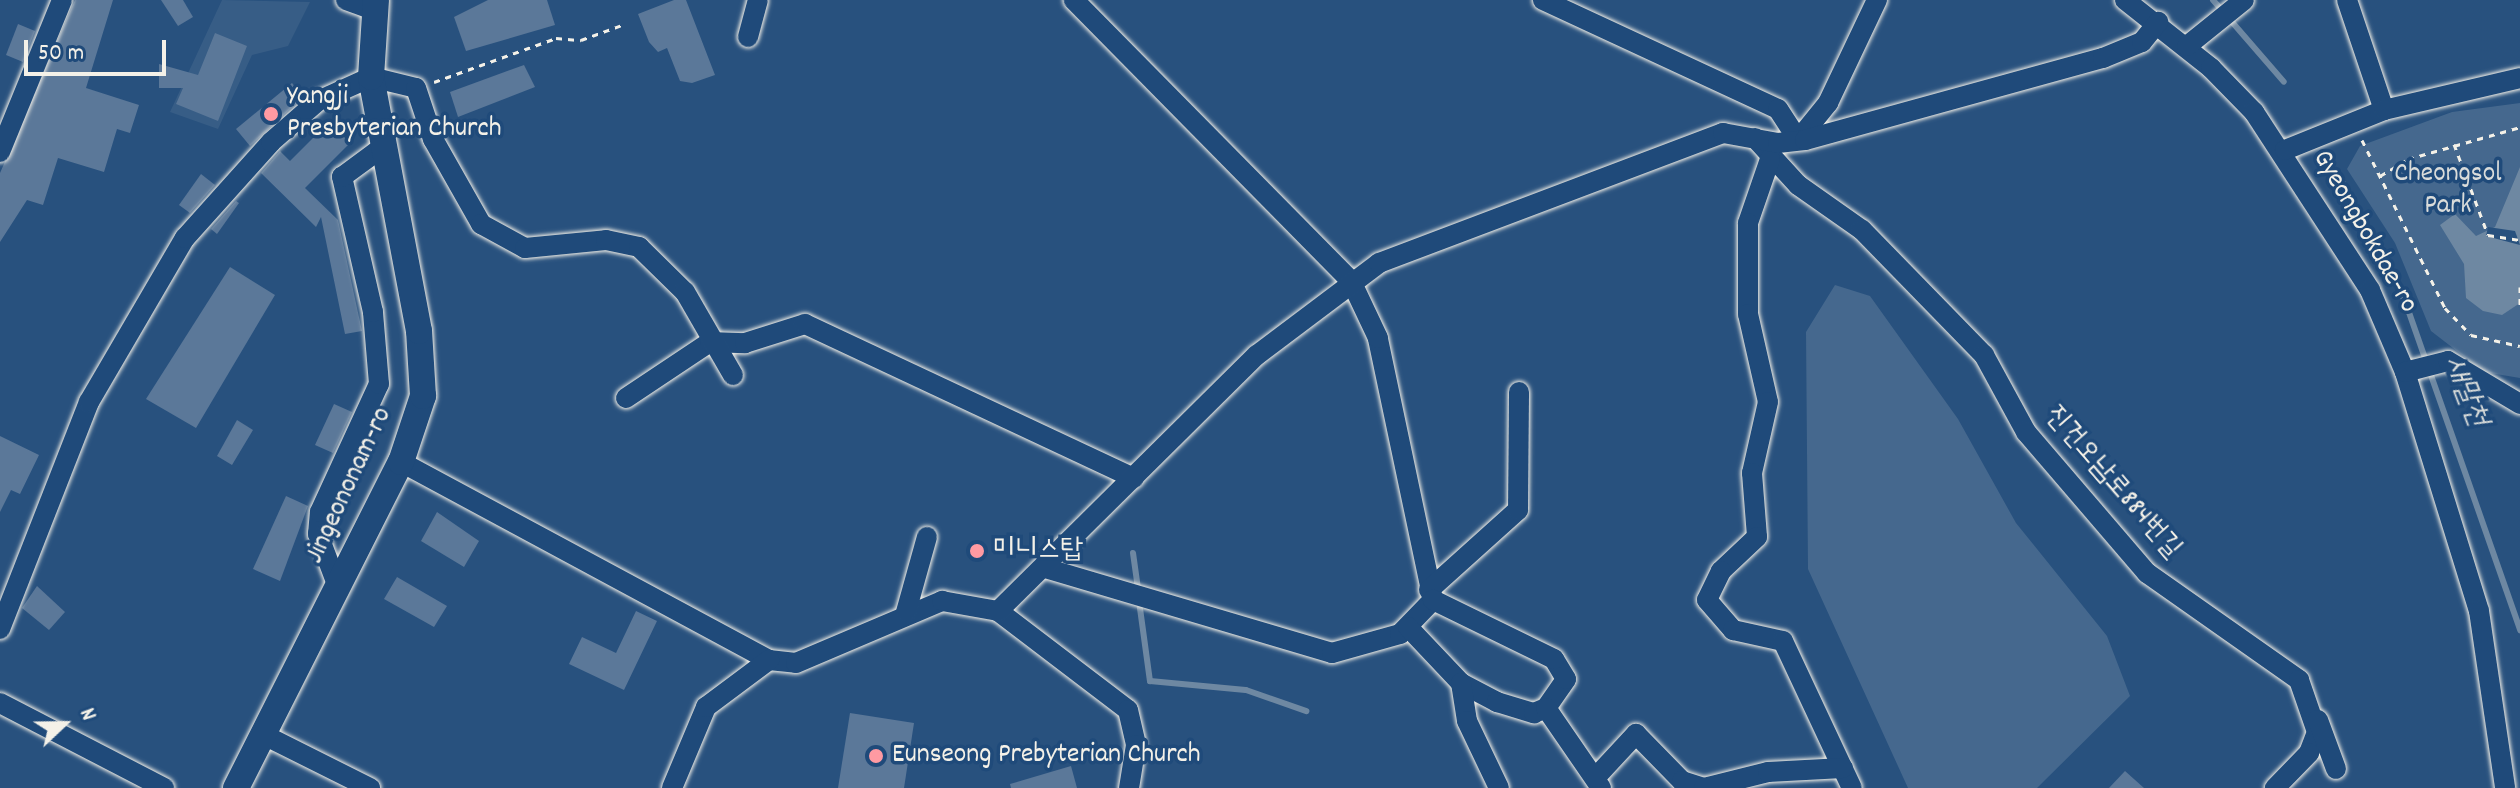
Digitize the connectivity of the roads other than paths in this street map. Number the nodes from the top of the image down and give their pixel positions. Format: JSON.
{"nodes":[{"id":1,"x":62,"y":0,"type":"edge"},
{"id":2,"x":346,"y":0,"type":"edge"},
{"id":3,"x":758,"y":0,"type":"edge"},
{"id":4,"x":1074,"y":0,"type":"edge"},
{"id":5,"x":1543,"y":0,"type":"edge"},
{"id":6,"x":1877,"y":0,"type":"edge"},
{"id":7,"x":2125,"y":0,"type":"edge"},
{"id":8,"x":2347,"y":0,"type":"edge"},
{"id":9,"x":2241,"y":3,"type":"edge"},
{"id":10,"x":375,"y":5,"type":"edge"},
{"id":11,"x":2158,"y":22,"type":"junction"},
{"id":12,"x":748,"y":37,"type":"dead end"},
{"id":13,"x":2187,"y":46,"type":"junction"},
{"id":14,"x":371,"y":77,"type":"junction"},
{"id":15,"x":2520,"y":78,"type":"edge"},
{"id":16,"x":2384,"y":110,"type":"junction"},
{"id":17,"x":1755,"y":138,"type":"junction"},
{"id":18,"x":1798,"y":140,"type":"junction"},
{"id":19,"x":380,"y":149,"type":"junction"},
{"id":20,"x":2285,"y":150,"type":"junction"},
{"id":21,"x":0,"y":152,"type":"edge"},
{"id":22,"x":1770,"y":159,"type":"junction"},
{"id":23,"x":1351,"y":281,"type":"junction"},
{"id":24,"x":710,"y":342,"type":"junction"},
{"id":25,"x":2423,"y":367,"type":"junction"},
{"id":26,"x":733,"y":375,"type":"dead end"},
{"id":27,"x":1519,"y":392,"type":"dead end"},
{"id":28,"x":626,"y":398,"type":"dead end"},
{"id":29,"x":2520,"y":404,"type":"edge"},
{"id":30,"x":401,"y":462,"type":"junction"},
{"id":31,"x":1134,"y":478,"type":"junction"},
{"id":32,"x":927,"y":537,"type":"dead end"},
{"id":33,"x":1045,"y":568,"type":"junction"},
{"id":34,"x":338,"y":587,"type":"junction"},
{"id":35,"x":1431,"y":595,"type":"junction"},
{"id":36,"x":998,"y":611,"type":"junction"},
{"id":37,"x":906,"y":612,"type":"junction"},
{"id":38,"x":1408,"y":627,"type":"junction"},
{"id":39,"x":0,"y":629,"type":"edge"},
{"id":40,"x":769,"y":660,"type":"junction"},
{"id":41,"x":1461,"y":683,"type":"junction"},
{"id":42,"x":0,"y":703,"type":"edge"},
{"id":43,"x":2310,"y":703,"type":"junction"},
{"id":44,"x":1546,"y":708,"type":"junction"},
{"id":45,"x":262,"y":734,"type":"junction"},
{"id":46,"x":1843,"y":768,"type":"junction"},
{"id":47,"x":2336,"y":769,"type":"dead end"},
{"id":48,"x":2509,"y":775,"type":"edge"},
{"id":49,"x":1598,"y":783,"type":"edge"},
{"id":50,"x":1747,"y":785,"type":"edge"},
{"id":51,"x":164,"y":788,"type":"edge"},
{"id":52,"x":236,"y":788,"type":"edge"},
{"id":53,"x":370,"y":788,"type":"edge"},
{"id":54,"x":672,"y":788,"type":"edge"},
{"id":55,"x":1129,"y":788,"type":"edge"},
{"id":56,"x":1499,"y":788,"type":"edge"},
{"id":57,"x":1852,"y":788,"type":"edge"},
{"id":58,"x":2275,"y":788,"type":"edge"}],
"edges":[{"from":1,"to":21,"type":"street"},
{"from":2,"to":10,"type":"street"},
{"from":3,"to":12,"type":"street"},
{"from":4,"to":23,"type":"street"},
{"from":5,"to":18,"type":"street"},
{"from":6,"to":18,"type":"street"},
{"from":7,"to":11,"type":"street","name":"Gyeongbokdae-ro"},
{"from":8,"to":16,"type":"street"},
{"from":9,"to":13,"type":"street"},
{"from":10,"to":14,"type":"main road","name":"Jingeononam-ro"},
{"from":11,"to":13,"type":"street","name":"Gyeongbokdae-ro"},
{"from":11,"to":18,"type":"street"},
{"from":13,"to":20,"type":"street","name":"Gyeongbokdae-ro"},
{"from":14,"to":19,"type":"main road","name":"Jingeononam-ro"},
{"from":14,"to":24,"type":"street"},
{"from":14,"to":39,"type":"street"},
{"from":15,"to":16,"type":"street"},
{"from":16,"to":20,"type":"street"},
{"from":17,"to":18,"type":"street"},
{"from":17,"to":22,"type":"street","name":"진건오남로884번길"},
{"from":17,"to":23,"type":"street"},
{"from":19,"to":30,"type":"main road","name":"Jingeononam-ro"},
{"from":19,"to":34,"type":"street"},
{"from":20,"to":25,"type":"street","name":"Gyeongbokdae-ro"},
{"from":22,"to":43,"type":"street","name":"진건오남로884번길"},
{"from":22,"to":46,"type":"street"},
{"from":23,"to":31,"type":"street"},
{"from":23,"to":35,"type":"street"},
{"from":24,"to":26,"type":"street"},
{"from":24,"to":28,"type":"street"},
{"from":24,"to":31,"type":"street"},
{"from":25,"to":29,"type":"street"},
{"from":25,"to":48,"type":"street","name":"Gyeongbokdae-ro"},
{"from":27,"to":35,"type":"street"},
{"from":30,"to":34,"type":"main road","name":"Jingeononam-ro"},
{"from":30,"to":40,"type":"street"},
{"from":31,"to":33,"type":"street"},
{"from":32,"to":37,"type":"street"},
{"from":33,"to":36,"type":"street"},
{"from":33,"to":38,"type":"street"},
{"from":34,"to":45,"type":"main road","name":"Jingeononam-ro"},
{"from":35,"to":38,"type":"street"},
{"from":35,"to":44,"type":"street"},
{"from":36,"to":37,"type":"street"},
{"from":36,"to":55,"type":"street"},
{"from":37,"to":40,"type":"street"},
{"from":38,"to":41,"type":"street"},
{"from":40,"to":54,"type":"street"},
{"from":41,"to":44,"type":"street"},
{"from":41,"to":56,"type":"street"},
{"from":42,"to":51,"type":"street"},
{"from":43,"to":47,"type":"street","name":"진건오남로884번길"},
{"from":43,"to":58,"type":"street"},
{"from":44,"to":49,"type":"street"},
{"from":45,"to":52,"type":"main road","name":"Jingeononam-ro"},
{"from":45,"to":53,"type":"street"},
{"from":46,"to":50,"type":"street"},
{"from":46,"to":57,"type":"street"},
{"from":49,"to":50,"type":"street"}]}
